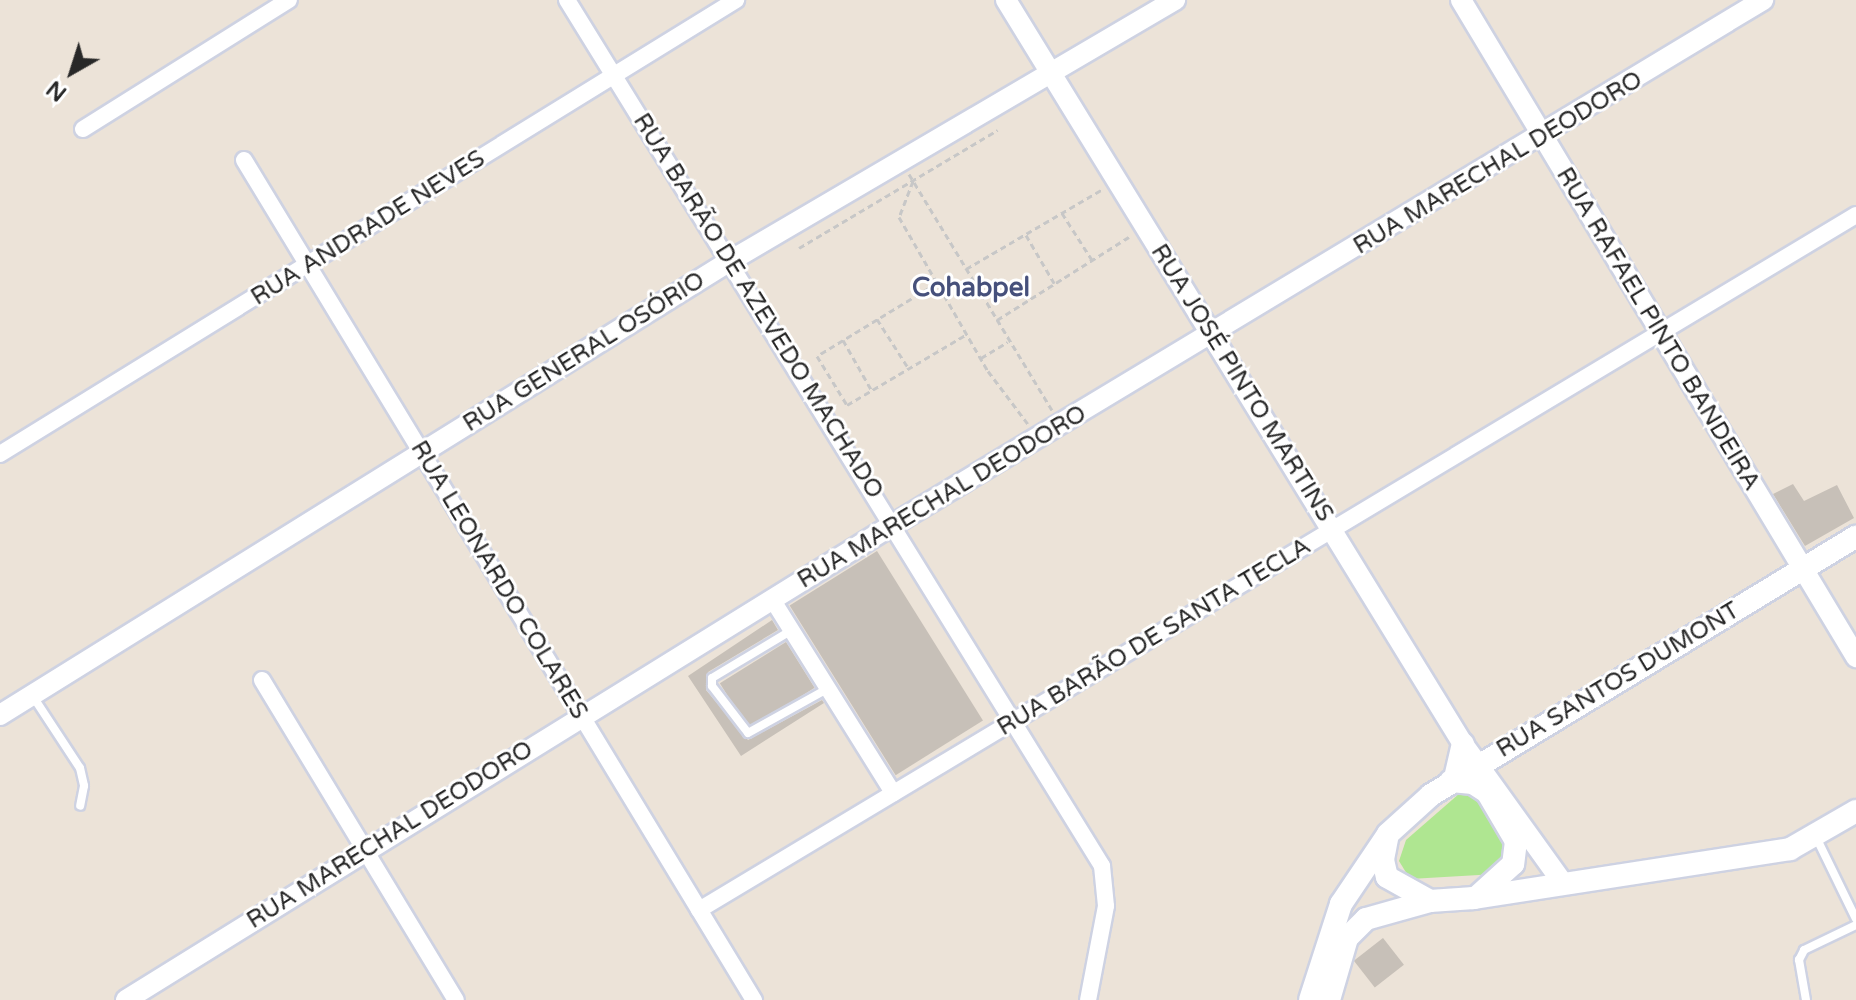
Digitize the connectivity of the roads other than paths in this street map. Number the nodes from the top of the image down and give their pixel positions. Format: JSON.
{"nodes":[{"id":1,"x":289,"y":0,"type":"edge"},
{"id":2,"x":567,"y":0,"type":"edge"},
{"id":3,"x":736,"y":0,"type":"edge"},
{"id":4,"x":1006,"y":0,"type":"edge"},
{"id":5,"x":1175,"y":0,"type":"edge"},
{"id":6,"x":1461,"y":0,"type":"edge"},
{"id":7,"x":1763,"y":0,"type":"edge"},
{"id":8,"x":1051,"y":72,"type":"junction"},
{"id":9,"x":612,"y":73,"type":"junction"},
{"id":10,"x":83,"y":129,"type":"dead end"},
{"id":11,"x":1543,"y":136,"type":"junction"},
{"id":12,"x":244,"y":160,"type":"dead end"},
{"id":13,"x":1856,"y":215,"type":"edge"},
{"id":14,"x":730,"y":261,"type":"junction"},
{"id":15,"x":309,"y":267,"type":"junction"},
{"id":16,"x":1660,"y":332,"type":"junction"},
{"id":17,"x":1213,"y":336,"type":"junction"},
{"id":18,"x":421,"y":453,"type":"junction"},
{"id":19,"x":0,"y":454,"type":"edge"},
{"id":20,"x":894,"y":524,"type":"junction"},
{"id":21,"x":1333,"y":532,"type":"junction"},
{"id":22,"x":1856,"y":537,"type":"edge"},
{"id":23,"x":1802,"y":569,"type":"junction"},
{"id":24,"x":772,"y":599,"type":"junction"},
{"id":25,"x":792,"y":630,"type":"junction"},
{"id":26,"x":1856,"y":657,"type":"edge"},
{"id":27,"x":262,"y":680,"type":"dead end"},
{"id":28,"x":828,"y":688,"type":"junction"},
{"id":29,"x":32,"y":694,"type":"junction"},
{"id":30,"x":0,"y":715,"type":"edge"},
{"id":31,"x":581,"y":716,"type":"junction"},
{"id":32,"x":1015,"y":719,"type":"junction"},
{"id":33,"x":1463,"y":744,"type":"junction"},
{"id":34,"x":1477,"y":765,"type":"junction"},
{"id":35,"x":1453,"y":779,"type":"junction"},
{"id":36,"x":893,"y":793,"type":"junction"},
{"id":37,"x":80,"y":806,"type":"dead end"},
{"id":38,"x":1856,"y":811,"type":"edge"},
{"id":39,"x":1388,"y":834,"type":"junction"},
{"id":40,"x":1815,"y":834,"type":"junction"},
{"id":41,"x":365,"y":850,"type":"junction"},
{"id":42,"x":1563,"y":883,"type":"junction"},
{"id":43,"x":1474,"y":898,"type":"junction"},
{"id":44,"x":1430,"y":901,"type":"junction"},
{"id":45,"x":699,"y":910,"type":"junction"},
{"id":46,"x":1856,"y":922,"type":"edge"},
{"id":47,"x":148,"y":992,"type":"edge"},
{"id":48,"x":126,"y":1000,"type":"edge"},
{"id":49,"x":456,"y":1000,"type":"edge"},
{"id":50,"x":754,"y":1000,"type":"edge"},
{"id":51,"x":1088,"y":1000,"type":"edge"},
{"id":52,"x":1310,"y":1000,"type":"edge"},
{"id":53,"x":1329,"y":1000,"type":"edge"},
{"id":54,"x":1806,"y":1000,"type":"edge"}],
"edges":[{"from":1,"to":10,"type":"street"},
{"from":2,"to":9,"type":"street","name":"RUA BARÃO DE AZEVEDO MACHADO"},
{"from":3,"to":9,"type":"street","name":"RUA ANDRADE NEVES"},
{"from":4,"to":8,"type":"street","name":"RUA JOSÉ PINTO MARTINS"},
{"from":5,"to":8,"type":"street","name":"RUA GENERAL OSÓRIO"},
{"from":6,"to":11,"type":"street","name":"RUA RAFAEL PINTO BANDEIRA"},
{"from":7,"to":11,"type":"street","name":"RUA MARECHAL DEODORO"},
{"from":8,"to":14,"type":"street","name":"RUA GENERAL OSÓRIO"},
{"from":8,"to":17,"type":"street","name":"RUA JOSÉ PINTO MARTINS"},
{"from":9,"to":14,"type":"street","name":"RUA BARÃO DE AZEVEDO MACHADO"},
{"from":9,"to":15,"type":"street","name":"RUA ANDRADE NEVES"},
{"from":11,"to":16,"type":"street","name":"RUA RAFAEL PINTO BANDEIRA"},
{"from":11,"to":17,"type":"street","name":"RUA MARECHAL DEODORO"},
{"from":12,"to":15,"type":"street","name":"RUA LEONARDO COLARES"},
{"from":13,"to":16,"type":"street","name":"RUA BARÃO DE SANTA TECLA"},
{"from":14,"to":18,"type":"street","name":"RUA GENERAL OSÓRIO"},
{"from":14,"to":20,"type":"street","name":"RUA BARÃO DE AZEVEDO MACHADO"},
{"from":15,"to":18,"type":"street","name":"RUA LEONARDO COLARES"},
{"from":15,"to":19,"type":"street","name":"RUA ANDRADE NEVES"},
{"from":16,"to":21,"type":"street","name":"RUA BARÃO DE SANTA TECLA"},
{"from":16,"to":23,"type":"street","name":"RUA RAFAEL PINTO BANDEIRA"},
{"from":17,"to":20,"type":"street","name":"RUA MARECHAL DEODORO"},
{"from":17,"to":21,"type":"street","name":"RUA JOSÉ PINTO MARTINS"},
{"from":18,"to":29,"type":"street","name":"RUA GENERAL OSÓRIO"},
{"from":18,"to":31,"type":"street","name":"RUA LEONARDO COLARES"},
{"from":20,"to":24,"type":"street","name":"RUA MARECHAL DEODORO"},
{"from":20,"to":32,"type":"street","name":"RUA BARÃO DE AZEVEDO MACHADO"},
{"from":21,"to":32,"type":"street","name":"RUA BARÃO DE SANTA TECLA"},
{"from":21,"to":33,"type":"street","name":"RUA JOSÉ PINTO MARTINS"},
{"from":22,"to":23,"type":"main road","name":"RUA SANTOS DUMONT"},
{"from":23,"to":26,"type":"street","name":"RUA RAFAEL PINTO BANDEIRA"},
{"from":23,"to":34,"type":"main road","name":"RUA SANTOS DUMONT"},
{"from":24,"to":25,"type":"street"},
{"from":24,"to":31,"type":"street","name":"RUA MARECHAL DEODORO"},
{"from":25,"to":28,"type":"street"},
{"from":25,"to":28,"type":"lane"},
{"from":27,"to":41,"type":"street"},
{"from":28,"to":36,"type":"street"},
{"from":29,"to":30,"type":"street","name":"RUA GENERAL OSÓRIO"},
{"from":29,"to":37,"type":"lane"},
{"from":31,"to":41,"type":"street","name":"RUA MARECHAL DEODORO"},
{"from":31,"to":45,"type":"street","name":"RUA LEONARDO COLARES"},
{"from":32,"to":36,"type":"street","name":"RUA BARÃO DE SANTA TECLA"},
{"from":32,"to":51,"type":"street","name":"RUA BARÃO DE AZEVEDO MACHADO"},
{"from":33,"to":34,"type":"street","name":"RUA JOSÉ PINTO MARTINS"},
{"from":33,"to":35,"type":"main road"},
{"from":34,"to":35,"type":"main road","name":"RUA SANTOS DUMONT"},
{"from":34,"to":42,"type":"street","name":"RUA JOSÉ PINTO MARTINS"},
{"from":35,"to":39,"type":"main road","name":"RUA SANTOS DUMONT"},
{"from":35,"to":43,"type":"main road"},
{"from":36,"to":45,"type":"street","name":"RUA BARÃO DE SANTA TECLA"},
{"from":38,"to":40,"type":"main road"},
{"from":39,"to":44,"type":"main road"},
{"from":39,"to":52,"type":"main road","name":"RUA SANTOS DUMONT"},
{"from":40,"to":42,"type":"main road"},
{"from":40,"to":46,"type":"lane"},
{"from":41,"to":47,"type":"street","name":"RUA MARECHAL DEODORO"},
{"from":41,"to":49,"type":"street"},
{"from":42,"to":43,"type":"main road"},
{"from":43,"to":44,"type":"main road"},
{"from":44,"to":53,"type":"main road"},
{"from":45,"to":50,"type":"street","name":"RUA LEONARDO COLARES"},
{"from":46,"to":54,"type":"lane"},
{"from":47,"to":48,"type":"street","name":"RUA MARECHAL DEODORO"}]}
